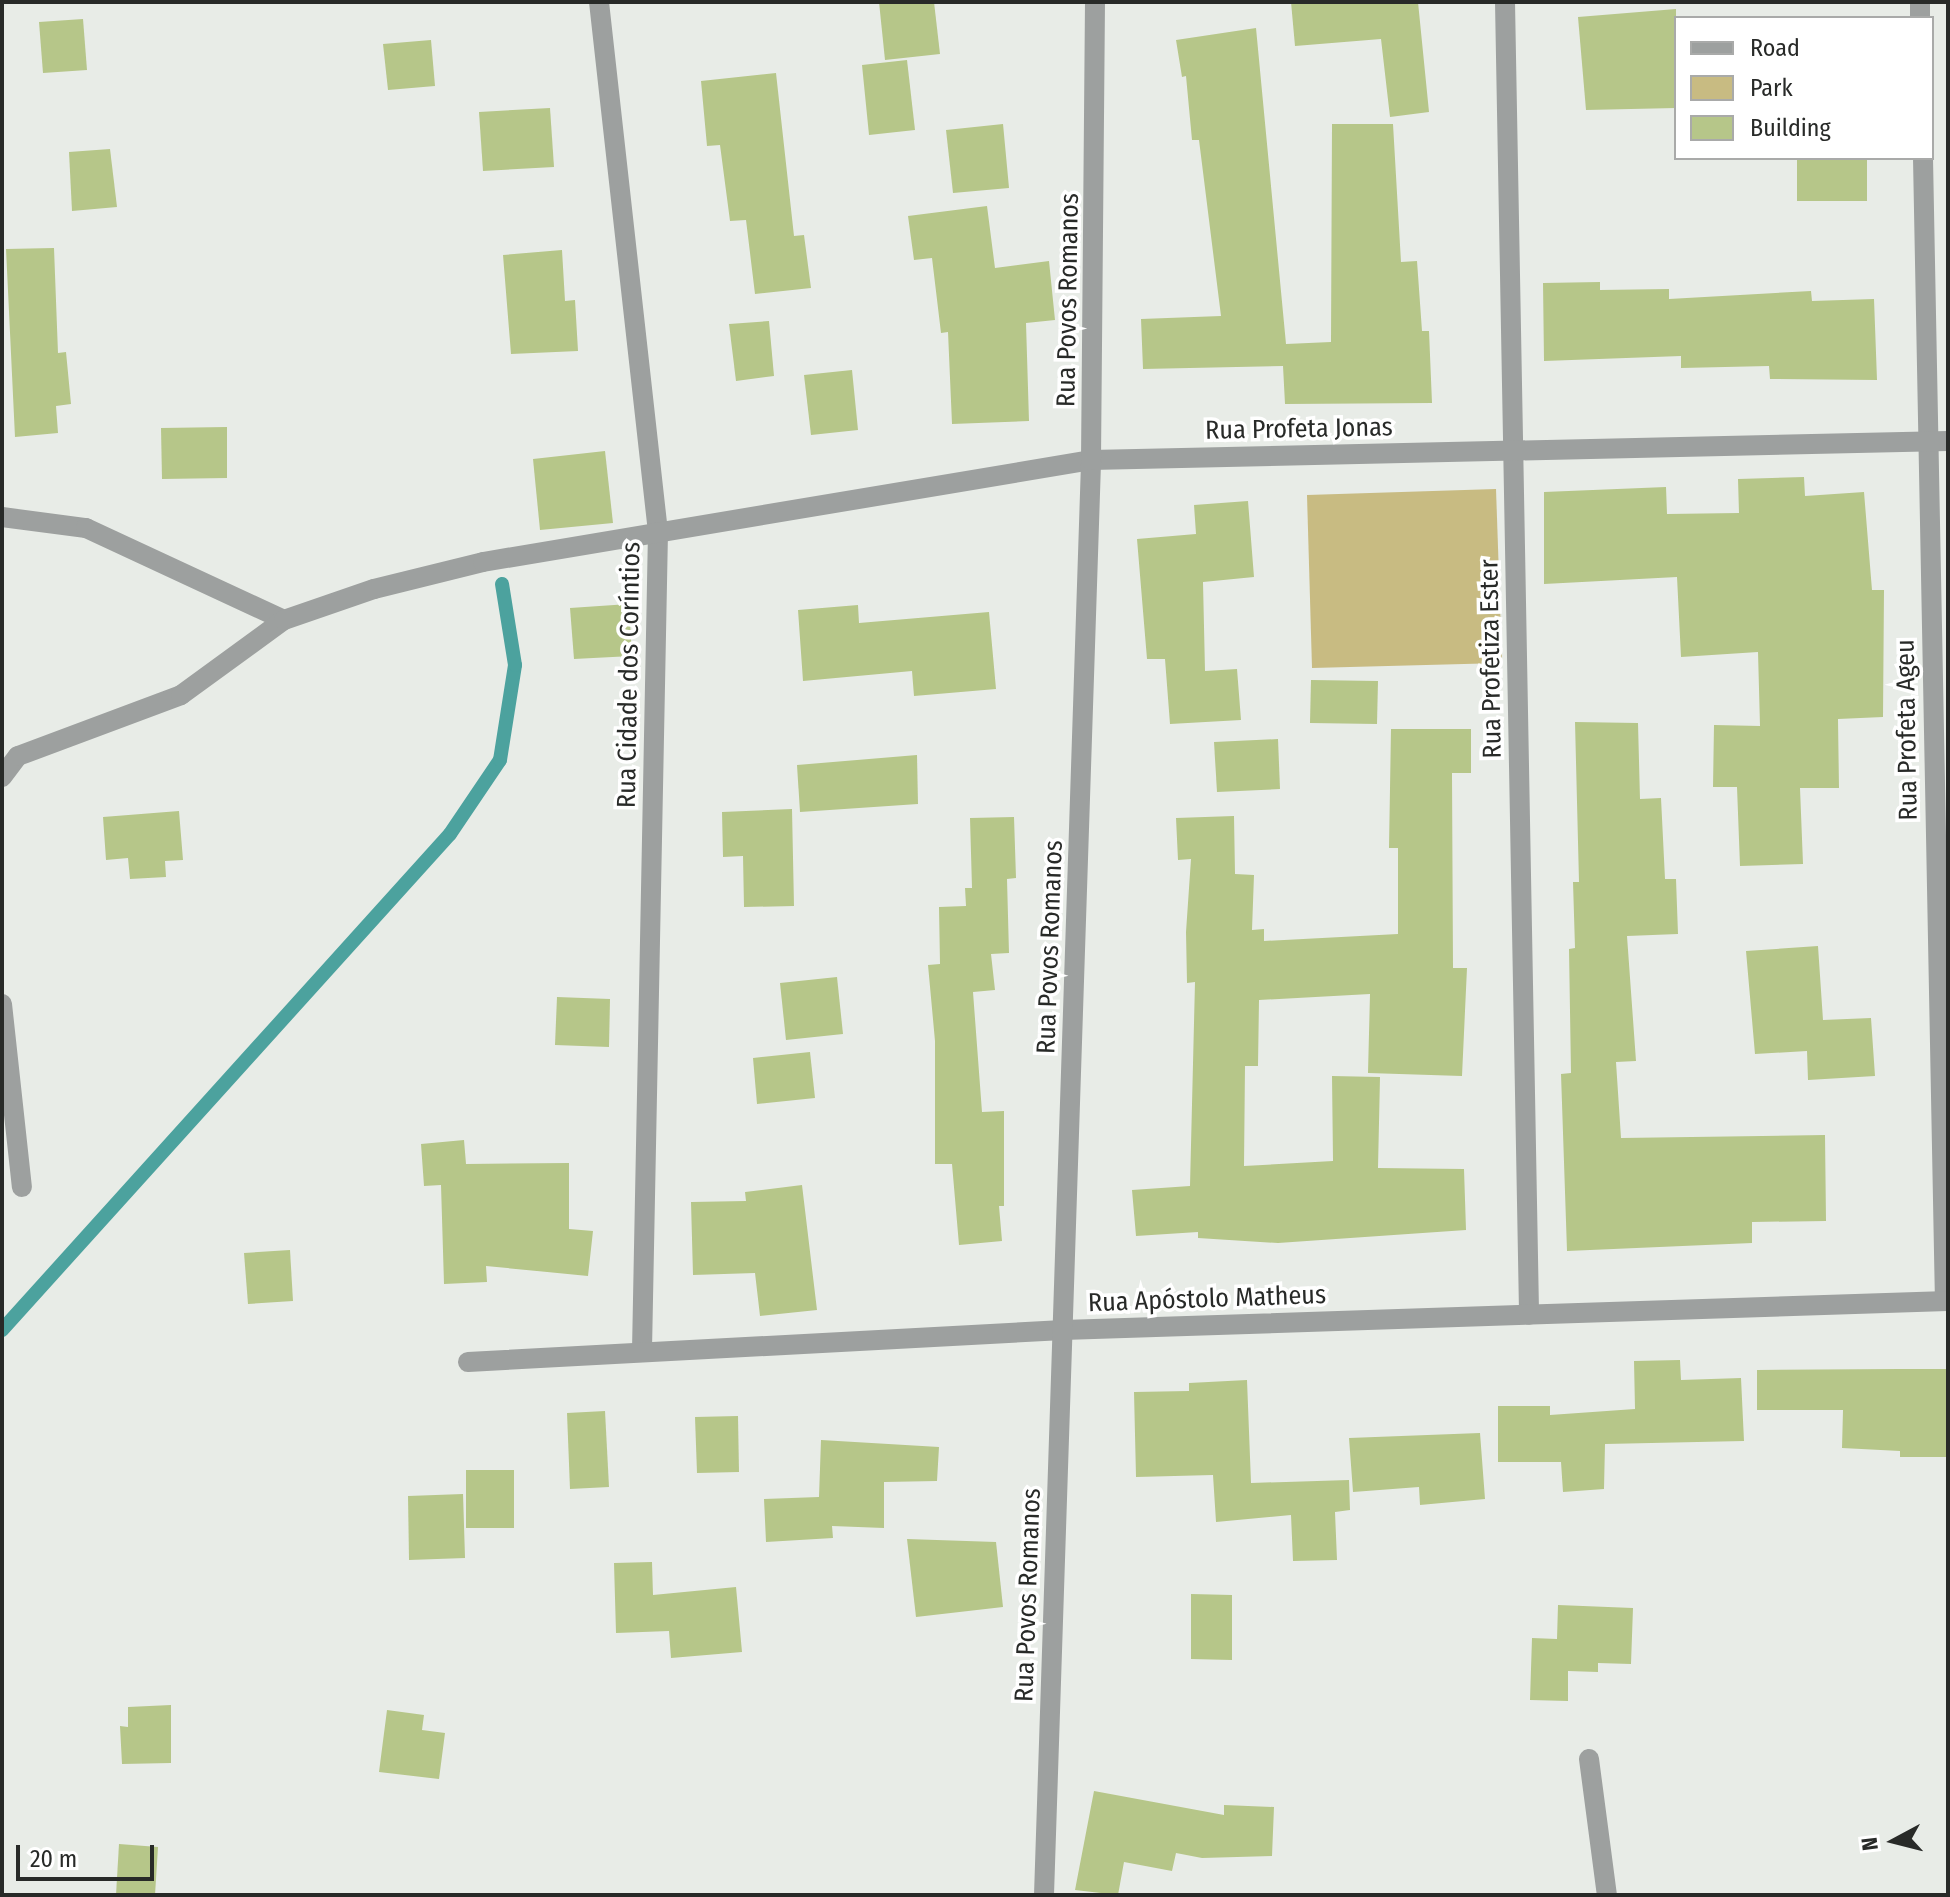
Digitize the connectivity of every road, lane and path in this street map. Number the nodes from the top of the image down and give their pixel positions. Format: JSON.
{"nodes":[{"id":1,"x":599,"y":2,"type":"edge"},
{"id":2,"x":1095,"y":2,"type":"edge"},
{"id":3,"x":1505,"y":2,"type":"edge"},
{"id":4,"x":1923,"y":160,"type":"edge"},
{"id":5,"x":1938,"y":442,"type":"edge"},
{"id":6,"x":1513,"y":451,"type":"junction"},
{"id":7,"x":1091,"y":460,"type":"junction"},
{"id":8,"x":2,"y":517,"type":"edge"},
{"id":9,"x":658,"y":532,"type":"junction"},
{"id":10,"x":284,"y":620,"type":"junction"},
{"id":11,"x":2,"y":777,"type":"edge"},
{"id":12,"x":2,"y":1004,"type":"edge"},
{"id":13,"x":22,"y":1187,"type":"dead end"},
{"id":14,"x":1946,"y":1301,"type":"edge"},
{"id":15,"x":1529,"y":1315,"type":"junction"},
{"id":16,"x":1063,"y":1330,"type":"junction"},
{"id":17,"x":642,"y":1352,"type":"junction"},
{"id":18,"x":468,"y":1362,"type":"dead end"},
{"id":19,"x":1589,"y":1759,"type":"dead end"},
{"id":20,"x":1044,"y":1895,"type":"edge"},
{"id":21,"x":1607,"y":1895,"type":"edge"}],
"edges":[{"from":1,"to":9,"type":"street","name":"Rua Cidade dos Coríntios"},
{"from":2,"to":7,"type":"street","name":"Rua Povos Romanos"},
{"from":3,"to":6,"type":"street","name":"Rua Profetiza Ester"},
{"from":4,"to":5,"type":"street","name":"Rua Profeta Ageu"},
{"from":5,"to":6,"type":"street","name":"Rua Profeta Jonas"},
{"from":5,"to":14,"type":"street","name":"Rua Profeta Ageu"},
{"from":6,"to":7,"type":"street","name":"Rua Profeta Jonas"},
{"from":6,"to":15,"type":"street","name":"Rua Profetiza Ester"},
{"from":7,"to":9,"type":"street","name":"Rua Profeta Jonas"},
{"from":7,"to":16,"type":"street","name":"Rua Povos Romanos"},
{"from":8,"to":10,"type":"street"},
{"from":9,"to":10,"type":"street","name":"Rua Profeta Jonas"},
{"from":9,"to":17,"type":"street","name":"Rua Cidade dos Coríntios"},
{"from":10,"to":11,"type":"street","name":"Rua Profeta Jonas"},
{"from":12,"to":13,"type":"street"},
{"from":14,"to":15,"type":"street","name":"Rua Apóstolo Matheus"},
{"from":15,"to":16,"type":"street","name":"Rua Apóstolo Matheus"},
{"from":16,"to":17,"type":"street","name":"Rua Apóstolo Matheus"},
{"from":16,"to":20,"type":"street","name":"Rua Povos Romanos"},
{"from":17,"to":18,"type":"street","name":"Rua Apóstolo Matheus"},
{"from":19,"to":21,"type":"street"}]}
